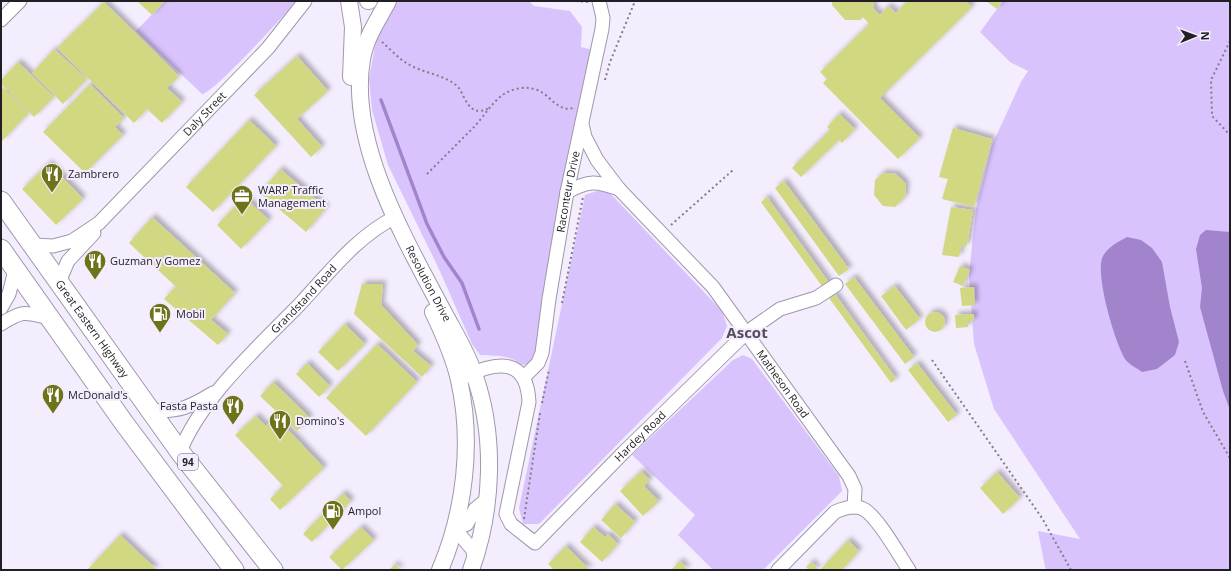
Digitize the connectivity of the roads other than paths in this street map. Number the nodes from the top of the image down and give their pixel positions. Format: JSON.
{"nodes":[{"id":1,"x":20,"y":1,"type":"edge"},
{"id":2,"x":305,"y":1,"type":"edge"},
{"id":3,"x":350,"y":1,"type":"edge"},
{"id":4,"x":388,"y":1,"type":"edge"},
{"id":5,"x":599,"y":1,"type":"edge"},
{"id":6,"x":1,"y":20,"type":"edge"},
{"id":7,"x":582,"y":124,"type":"junction"},
{"id":8,"x":619,"y":189,"type":"junction"},
{"id":9,"x":567,"y":192,"type":"junction"},
{"id":10,"x":1,"y":201,"type":"edge"},
{"id":11,"x":391,"y":219,"type":"junction"},
{"id":12,"x":99,"y":222,"type":"junction"},
{"id":13,"x":34,"y":245,"type":"junction"},
{"id":14,"x":1,"y":249,"type":"edge"},
{"id":15,"x":16,"y":270,"type":"junction"},
{"id":16,"x":59,"y":282,"type":"junction"},
{"id":17,"x":836,"y":285,"type":"dead end"},
{"id":18,"x":1,"y":308,"type":"edge"},
{"id":19,"x":49,"y":318,"type":"junction"},
{"id":20,"x":1,"y":324,"type":"edge"},
{"id":21,"x":747,"y":332,"type":"junction"},
{"id":22,"x":474,"y":372,"type":"junction"},
{"id":23,"x":524,"y":377,"type":"junction"},
{"id":24,"x":459,"y":380,"type":"junction"},
{"id":25,"x":220,"y":389,"type":"junction"},
{"id":26,"x":150,"y":410,"type":"junction"},
{"id":27,"x":180,"y":452,"type":"junction"},
{"id":28,"x":486,"y":500,"type":"junction"},
{"id":29,"x":854,"y":507,"type":"junction"},
{"id":30,"x":455,"y":528,"type":"junction"},
{"id":31,"x":473,"y":564,"type":"edge"},
{"id":32,"x":234,"y":570,"type":"edge"},
{"id":33,"x":273,"y":570,"type":"edge"},
{"id":34,"x":440,"y":570,"type":"edge"},
{"id":35,"x":778,"y":570,"type":"edge"},
{"id":36,"x":909,"y":570,"type":"edge"}],
"edges":[{"from":1,"to":6,"type":"street"},
{"from":2,"to":12,"type":"street","name":"Daly Street"},
{"from":3,"to":11,"type":"main road","name":"Resolution Drive"},
{"from":4,"to":11,"type":"main road","name":"Resolution Drive"},
{"from":5,"to":7,"type":"street","name":"Raconteur Drive"},
{"from":7,"to":8,"type":"street","name":"Matheson Road"},
{"from":7,"to":9,"type":"street","name":"Raconteur Drive"},
{"from":8,"to":9,"type":"street"},
{"from":8,"to":21,"type":"street","name":"Matheson Road"},
{"from":9,"to":23,"type":"street","name":"Raconteur Drive"},
{"from":10,"to":13,"type":"highway","name":"Great Eastern Highway","number":"94"},
{"from":11,"to":22,"type":"main road","name":"Resolution Drive"},
{"from":11,"to":24,"type":"main road","name":"Resolution Drive"},
{"from":11,"to":25,"type":"street","name":"Grandstand Road"},
{"from":12,"to":13,"type":"street","name":"Daly Street"},
{"from":12,"to":16,"type":"street","name":"Daly Street"},
{"from":13,"to":16,"type":"highway","name":"Great Eastern Highway","number":"94"},
{"from":14,"to":15,"type":"highway","number":"94"},
{"from":15,"to":18,"type":"street"},
{"from":15,"to":19,"type":"highway","number":"94"},
{"from":16,"to":26,"type":"highway","name":"Great Eastern Highway","number":"94"},
{"from":17,"to":21,"type":"street","name":"Hardey Road"},
{"from":19,"to":20,"type":"street"},
{"from":19,"to":32,"type":"highway","number":"94"},
{"from":21,"to":23,"type":"street","name":"Hardey Road"},
{"from":21,"to":29,"type":"street","name":"Matheson Road"},
{"from":22,"to":23,"type":"street"},
{"from":22,"to":24,"type":"street"},
{"from":22,"to":28,"type":"main road","name":"Resolution Drive"},
{"from":24,"to":30,"type":"main road","name":"Resolution Drive"},
{"from":25,"to":26,"type":"street","name":"Grandstand Road"},
{"from":25,"to":27,"type":"street","name":"Grandstand Road"},
{"from":26,"to":27,"type":"highway","name":"Great Eastern Highway","number":"94"},
{"from":27,"to":33,"type":"highway","name":"Great Eastern Highway","number":"94"},
{"from":28,"to":30,"type":"street"},
{"from":28,"to":31,"type":"main road","name":"Resolution Drive"},
{"from":29,"to":35,"type":"street"},
{"from":29,"to":36,"type":"street"},
{"from":30,"to":31,"type":"street"},
{"from":30,"to":34,"type":"main road","name":"Resolution Drive"}]}
